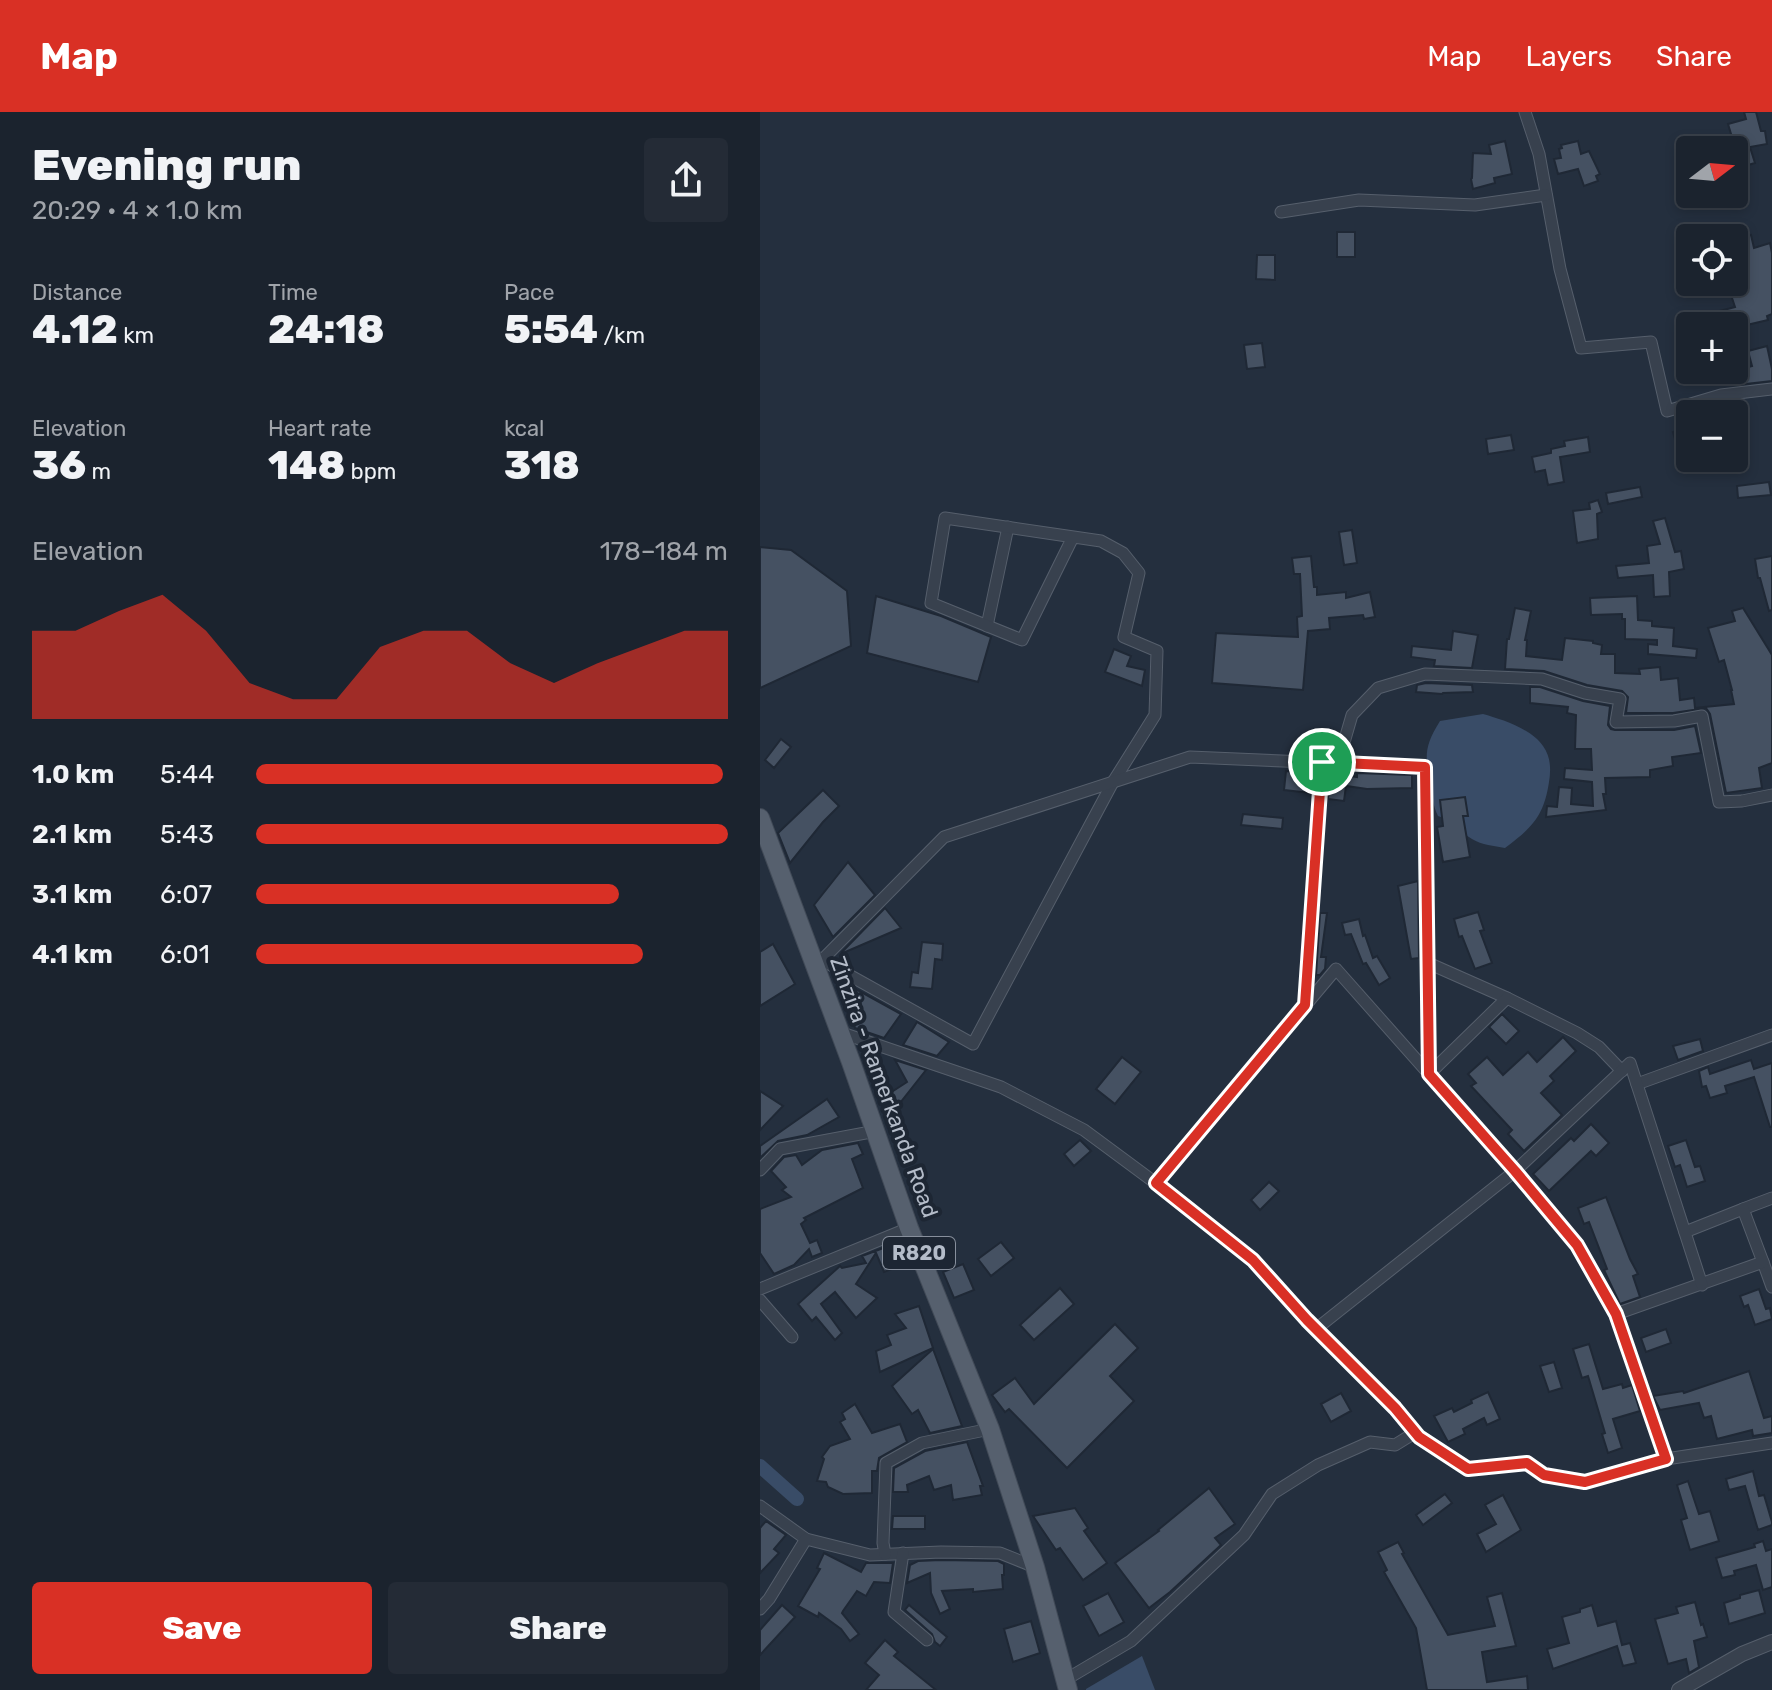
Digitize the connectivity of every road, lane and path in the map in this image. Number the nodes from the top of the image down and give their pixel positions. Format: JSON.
{"nodes":[{"id":1,"x":1525,"y":112,"type":"edge"},
{"id":2,"x":1546,"y":195,"type":"junction"},
{"id":3,"x":1281,"y":212,"type":"dead end"},
{"id":4,"x":1772,"y":389,"type":"edge"},
{"id":5,"x":1008,"y":527,"type":"junction"},
{"id":6,"x":1073,"y":537,"type":"junction"},
{"id":7,"x":987,"y":626,"type":"junction"},
{"id":8,"x":1322,"y":762,"type":"junction"},
{"id":9,"x":1338,"y":763,"type":"junction"},
{"id":10,"x":1113,"y":782,"type":"junction"},
{"id":11,"x":1772,"y":795,"type":"edge"},
{"id":12,"x":760,"y":818,"type":"edge"},
{"id":13,"x":819,"y":963,"type":"junction"},
{"id":14,"x":1428,"y":963,"type":"junction"},
{"id":15,"x":1507,"y":998,"type":"junction"},
{"id":16,"x":1305,"y":1005,"type":"junction"},
{"id":17,"x":839,"y":1032,"type":"junction"},
{"id":18,"x":1772,"y":1035,"type":"edge"},
{"id":19,"x":1622,"y":1071,"type":"junction"},
{"id":20,"x":1429,"y":1074,"type":"junction"},
{"id":21,"x":1637,"y":1084,"type":"junction"},
{"id":22,"x":876,"y":1131,"type":"junction"},
{"id":23,"x":760,"y":1170,"type":"edge"},
{"id":24,"x":1515,"y":1171,"type":"junction"},
{"id":25,"x":1156,"y":1183,"type":"junction"},
{"id":26,"x":1772,"y":1198,"type":"edge"},
{"id":27,"x":1743,"y":1209,"type":"junction"},
{"id":28,"x":909,"y":1228,"type":"junction"},
{"id":29,"x":1685,"y":1232,"type":"junction"},
{"id":30,"x":1763,"y":1262,"type":"junction"},
{"id":31,"x":1702,"y":1285,"type":"junction"},
{"id":32,"x":1772,"y":1287,"type":"edge"},
{"id":33,"x":760,"y":1289,"type":"edge"},
{"id":34,"x":760,"y":1300,"type":"edge"},
{"id":35,"x":1616,"y":1314,"type":"junction"},
{"id":36,"x":1316,"y":1329,"type":"junction"},
{"id":37,"x":792,"y":1337,"type":"dead end"},
{"id":38,"x":990,"y":1429,"type":"junction"},
{"id":39,"x":1416,"y":1432,"type":"junction"},
{"id":40,"x":1772,"y":1443,"type":"edge"},
{"id":41,"x":1666,"y":1459,"type":"junction"},
{"id":42,"x":760,"y":1506,"type":"edge"},
{"id":43,"x":806,"y":1539,"type":"junction"},
{"id":44,"x":903,"y":1553,"type":"junction"},
{"id":45,"x":885,"y":1554,"type":"junction"},
{"id":46,"x":1035,"y":1567,"type":"junction"},
{"id":47,"x":760,"y":1609,"type":"edge"},
{"id":48,"x":927,"y":1640,"type":"dead end"},
{"id":49,"x":1772,"y":1642,"type":"edge"},
{"id":50,"x":1067,"y":1685,"type":"edge"},
{"id":51,"x":1679,"y":1690,"type":"edge"}],
"edges":[{"from":1,"to":2,"type":"street"},
{"from":2,"to":3,"type":"street"},
{"from":2,"to":4,"type":"street"},
{"from":5,"to":6,"type":"street"},
{"from":5,"to":7,"type":"street"},
{"from":5,"to":7,"type":"street"},
{"from":6,"to":7,"type":"street"},
{"from":6,"to":10,"type":"street"},
{"from":8,"to":9,"type":"street"},
{"from":8,"to":10,"type":"street"},
{"from":8,"to":16,"type":"street"},
{"from":9,"to":11,"type":"street"},
{"from":9,"to":14,"type":"street"},
{"from":10,"to":13,"type":"street"},
{"from":10,"to":13,"type":"street"},
{"from":12,"to":13,"type":"main road","name":"Zinzira - Ramerkanda Road","number":"R820"},
{"from":13,"to":17,"type":"main road","name":"Zinzira - Ramerkanda Road","number":"R820"},
{"from":14,"to":15,"type":"street"},
{"from":14,"to":20,"type":"street"},
{"from":15,"to":19,"type":"street"},
{"from":15,"to":20,"type":"street"},
{"from":16,"to":20,"type":"street"},
{"from":16,"to":25,"type":"street"},
{"from":17,"to":22,"type":"main road","name":"Zinzira - Ramerkanda Road","number":"R820"},
{"from":17,"to":25,"type":"street"},
{"from":18,"to":21,"type":"street"},
{"from":19,"to":21,"type":"street"},
{"from":19,"to":24,"type":"street"},
{"from":20,"to":24,"type":"street"},
{"from":21,"to":29,"type":"street"},
{"from":22,"to":23,"type":"street"},
{"from":22,"to":28,"type":"main road","name":"Zinzira - Ramerkanda Road","number":"R820"},
{"from":24,"to":35,"type":"street"},
{"from":24,"to":36,"type":"street"},
{"from":25,"to":36,"type":"street"},
{"from":26,"to":27,"type":"street"},
{"from":27,"to":29,"type":"street"},
{"from":27,"to":30,"type":"street"},
{"from":28,"to":33,"type":"street"},
{"from":28,"to":38,"type":"main road","name":"Zinzira - Ramerkanda Road","number":"R820"},
{"from":29,"to":31,"type":"street"},
{"from":30,"to":31,"type":"street"},
{"from":30,"to":32,"type":"street"},
{"from":31,"to":35,"type":"street"},
{"from":34,"to":37,"type":"street"},
{"from":35,"to":41,"type":"street"},
{"from":36,"to":39,"type":"street"},
{"from":38,"to":45,"type":"street"},
{"from":38,"to":46,"type":"main road","name":"Zinzira - Ramerkanda Road","number":"R820"},
{"from":39,"to":41,"type":"street"},
{"from":39,"to":50,"type":"street"},
{"from":40,"to":41,"type":"street"},
{"from":42,"to":43,"type":"street"},
{"from":43,"to":45,"type":"street"},
{"from":43,"to":47,"type":"street"},
{"from":44,"to":45,"type":"street"},
{"from":44,"to":46,"type":"street"},
{"from":44,"to":48,"type":"street"},
{"from":46,"to":50,"type":"main road","name":"Zinzira - Ramerkanda Road","number":"R820"},
{"from":49,"to":51,"type":"street"}]}
